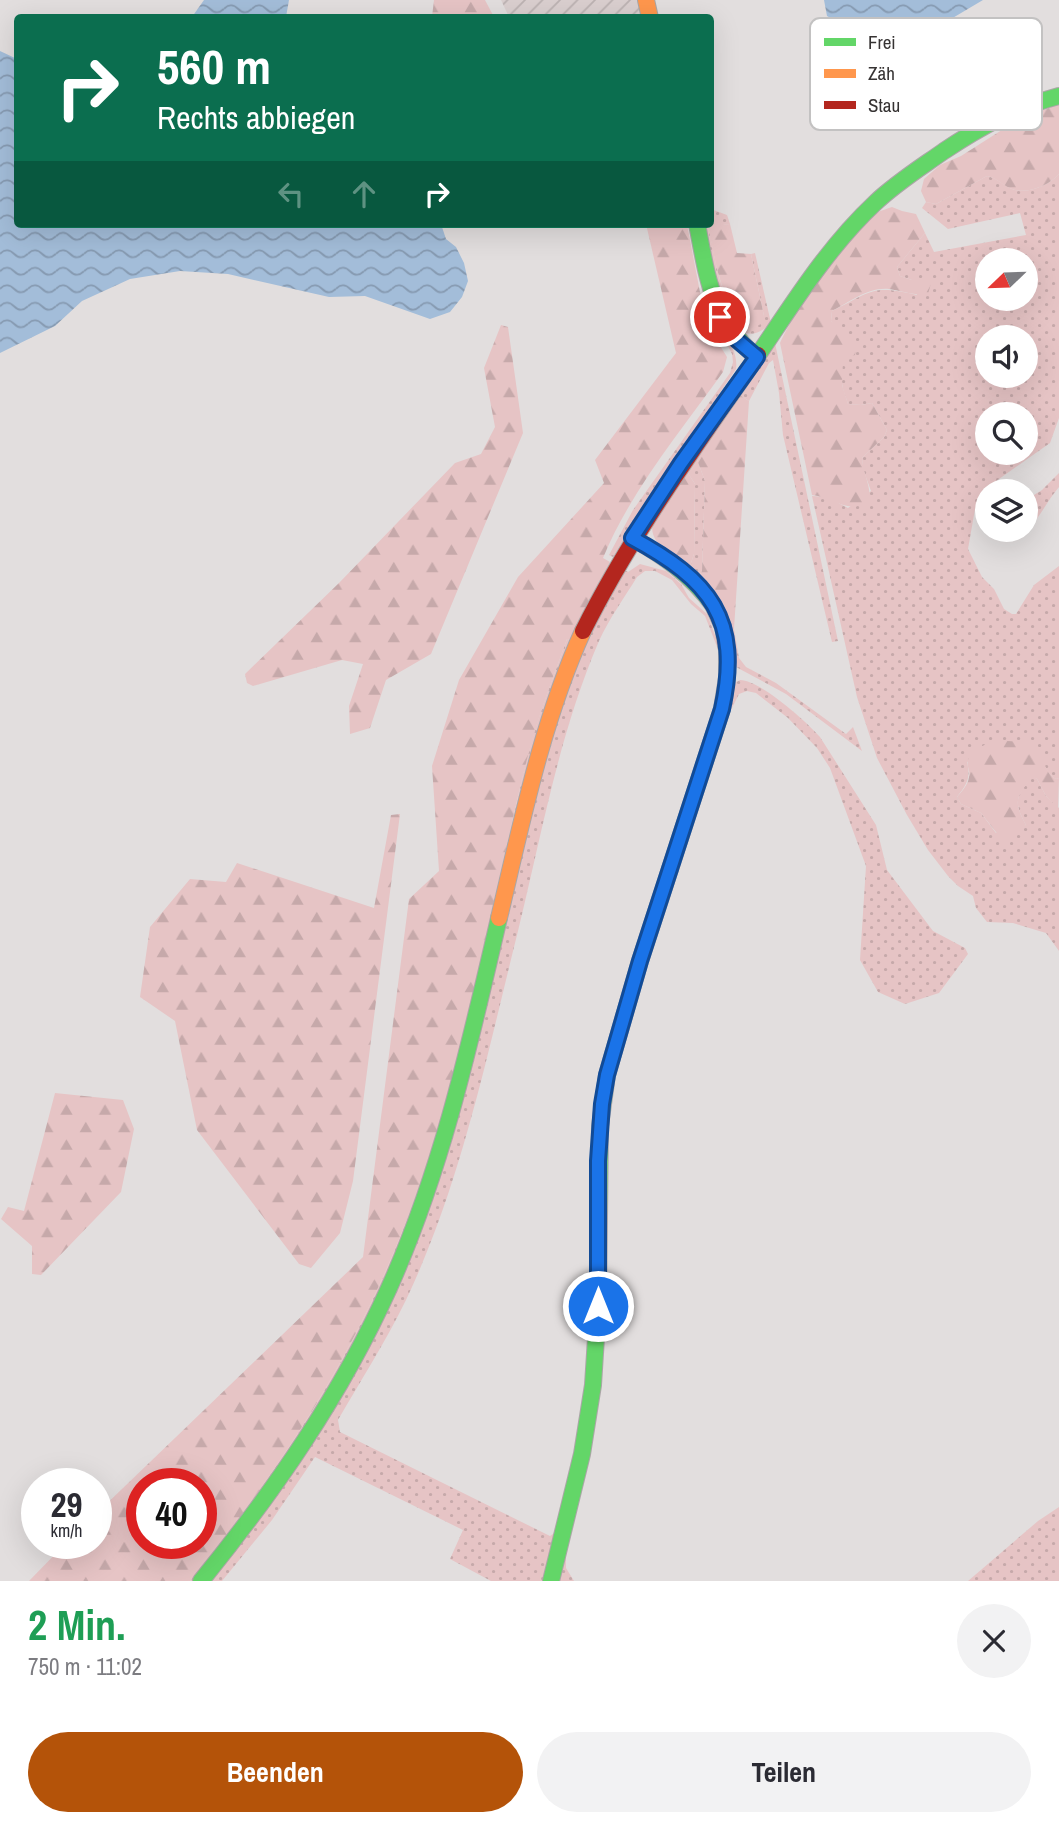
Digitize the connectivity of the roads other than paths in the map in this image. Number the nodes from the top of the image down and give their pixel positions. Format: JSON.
{"nodes":[{"id":1,"x":976,"y":130,"type":"edge"},
{"id":2,"x":697,"y":228,"type":"edge"},
{"id":3,"x":757,"y":357,"type":"junction"},
{"id":4,"x":632,"y":538,"type":"junction"},
{"id":5,"x":201,"y":1581,"type":"edge"},
{"id":6,"x":551,"y":1581,"type":"edge"}],
"edges":[{"from":1,"to":3,"type":"main road"},
{"from":2,"to":3,"type":"main road"},
{"from":3,"to":4,"type":"main road"},
{"from":4,"to":5,"type":"main road"},
{"from":4,"to":6,"type":"main road"}]}
